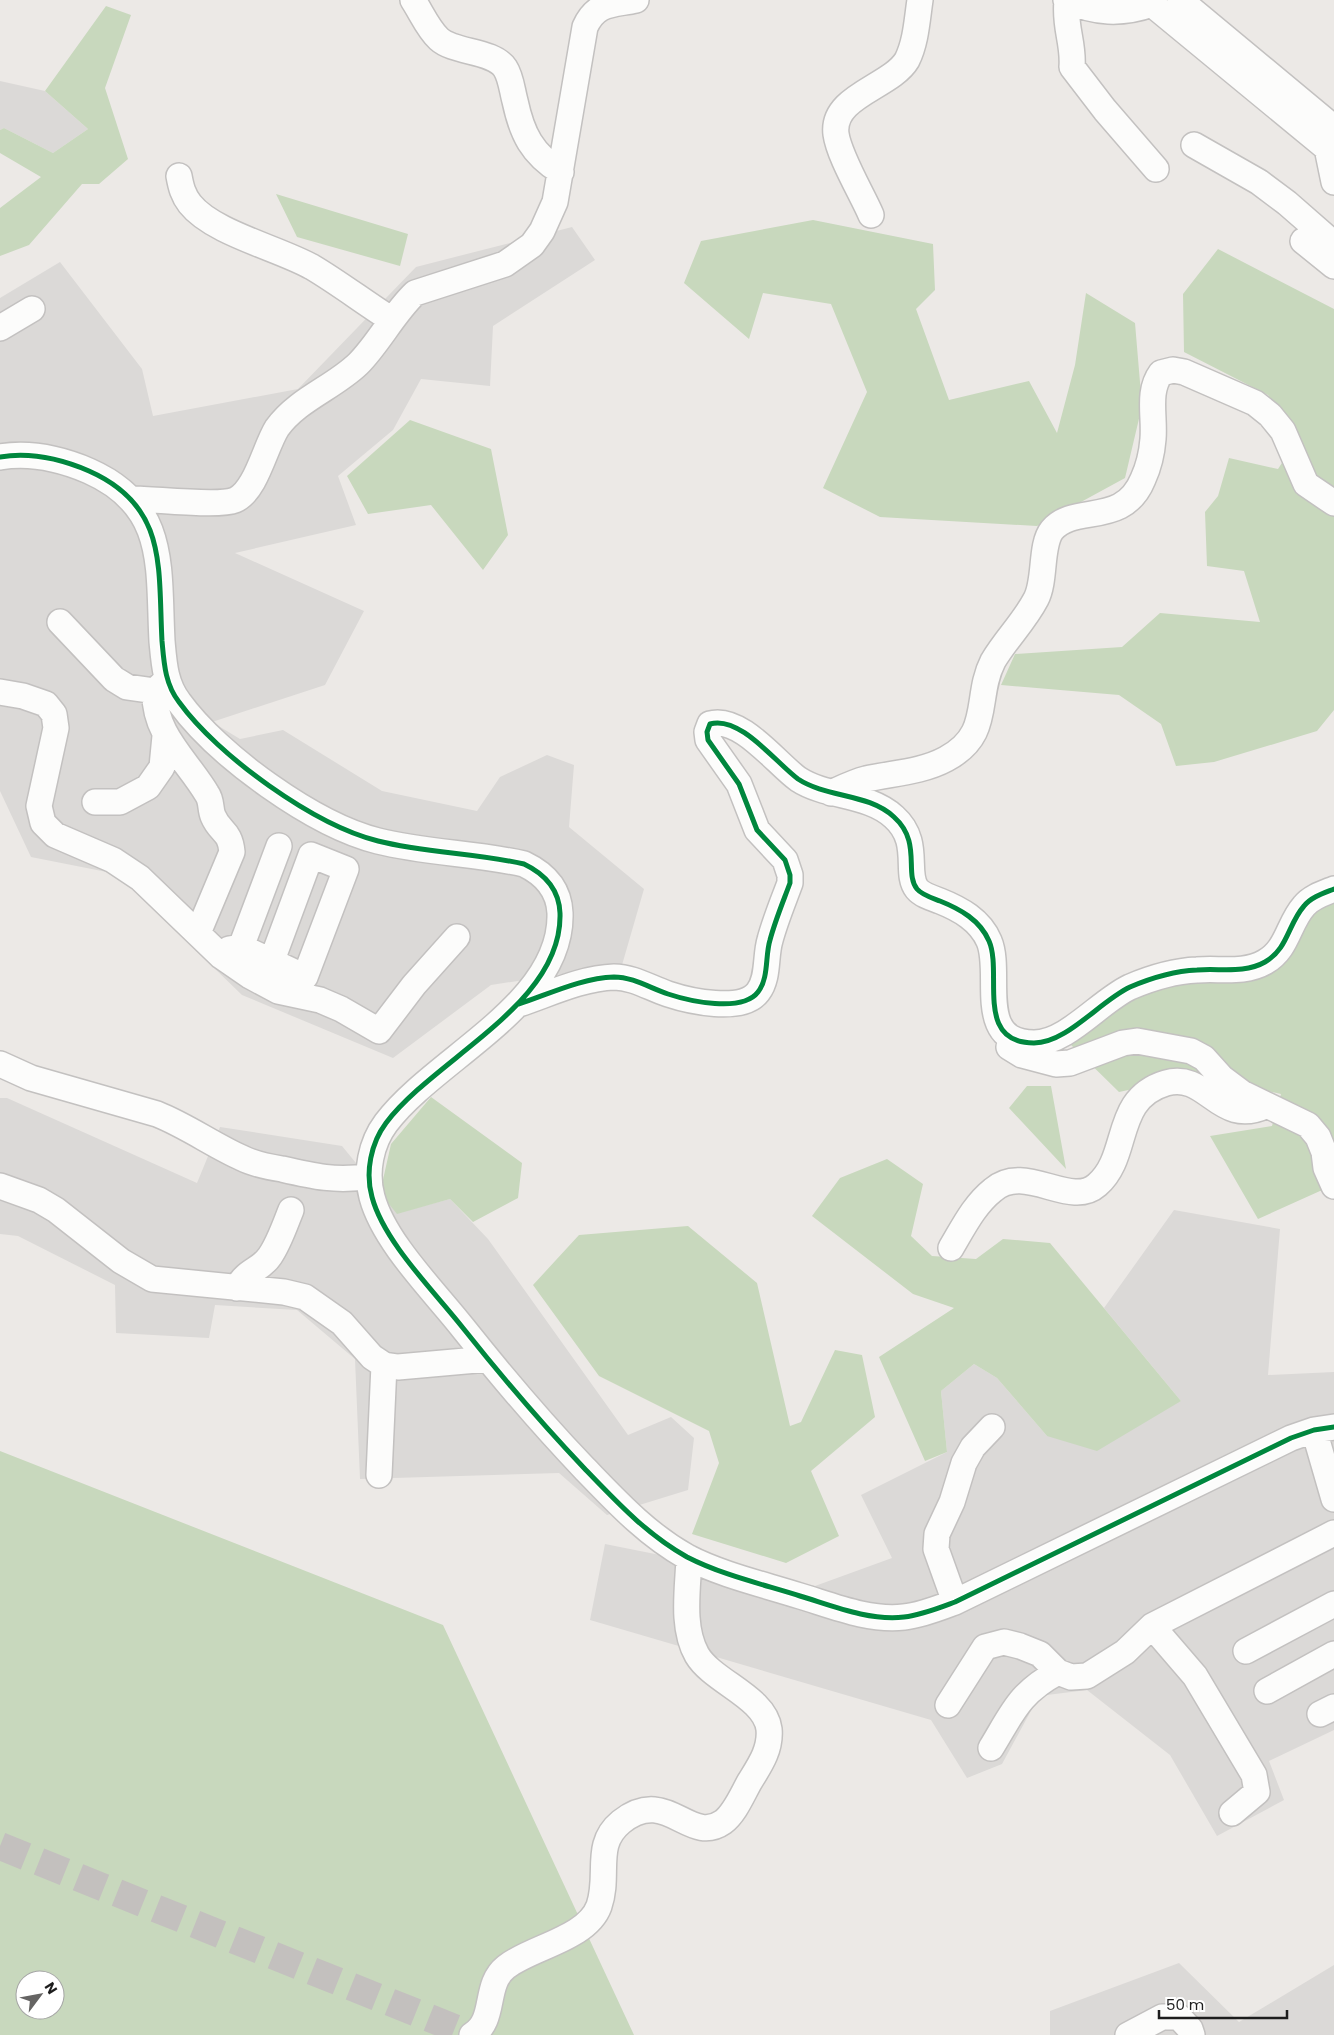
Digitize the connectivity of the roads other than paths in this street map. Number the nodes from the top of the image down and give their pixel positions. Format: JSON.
{"nodes":[{"id":1,"x":413,"y":0,"type":"edge"},
{"id":2,"x":636,"y":0,"type":"edge"},
{"id":3,"x":920,"y":0,"type":"edge"},
{"id":4,"x":1066,"y":0,"type":"edge"},
{"id":5,"x":1180,"y":0,"type":"edge"},
{"id":6,"x":1149,"y":2,"type":"edge"},
{"id":7,"x":1332,"y":143,"type":"edge"},
{"id":8,"x":1194,"y":145,"type":"dead end"},
{"id":9,"x":1156,"y":169,"type":"dead end"},
{"id":10,"x":561,"y":172,"type":"junction"},
{"id":11,"x":179,"y":176,"type":"dead end"},
{"id":12,"x":1334,"y":182,"type":"edge"},
{"id":13,"x":1287,"y":203,"type":"junction"},
{"id":14,"x":871,"y":215,"type":"dead end"},
{"id":15,"x":1334,"y":244,"type":"edge"},
{"id":16,"x":1334,"y":266,"type":"edge"},
{"id":17,"x":32,"y":309,"type":"dead end"},
{"id":18,"x":392,"y":320,"type":"junction"},
{"id":19,"x":0,"y":328,"type":"edge"},
{"id":20,"x":0,"y":457,"type":"edge"},
{"id":21,"x":133,"y":499,"type":"junction"},
{"id":22,"x":1334,"y":503,"type":"edge"},
{"id":23,"x":60,"y":622,"type":"dead end"},
{"id":24,"x":161,"y":685,"type":"junction"},
{"id":25,"x":0,"y":692,"type":"edge"},
{"id":26,"x":165,"y":736,"type":"junction"},
{"id":27,"x":831,"y":793,"type":"junction"},
{"id":28,"x":95,"y":802,"type":"dead end"},
{"id":29,"x":279,"y":846,"type":"dead end"},
{"id":30,"x":1334,"y":889,"type":"edge"},
{"id":31,"x":198,"y":933,"type":"junction"},
{"id":32,"x":457,"y":936,"type":"dead end"},
{"id":33,"x":231,"y":952,"type":"junction"},
{"id":34,"x":271,"y":963,"type":"dead end"},
{"id":35,"x":519,"y":1004,"type":"junction"},
{"id":36,"x":1001,"y":1028,"type":"junction"},
{"id":37,"x":0,"y":1064,"type":"edge"},
{"id":38,"x":1267,"y":1105,"type":"junction"},
{"id":39,"x":369,"y":1176,"type":"junction"},
{"id":40,"x":0,"y":1186,"type":"edge"},
{"id":41,"x":1334,"y":1186,"type":"edge"},
{"id":42,"x":291,"y":1210,"type":"dead end"},
{"id":43,"x":40,"y":1216,"type":"dead end"},
{"id":44,"x":951,"y":1248,"type":"dead end"},
{"id":45,"x":164,"y":1281,"type":"junction"},
{"id":46,"x":237,"y":1288,"type":"junction"},
{"id":47,"x":488,"y":1360,"type":"junction"},
{"id":48,"x":384,"y":1365,"type":"junction"},
{"id":49,"x":992,"y":1427,"type":"dead end"},
{"id":50,"x":1324,"y":1428,"type":"edge"},
{"id":51,"x":380,"y":1475,"type":"dead end"},
{"id":52,"x":1334,"y":1499,"type":"edge"},
{"id":53,"x":1334,"y":1533,"type":"edge"},
{"id":54,"x":689,"y":1558,"type":"junction"},
{"id":55,"x":955,"y":1602,"type":"junction"},
{"id":56,"x":1334,"y":1604,"type":"edge"},
{"id":57,"x":1152,"y":1626,"type":"junction"},
{"id":58,"x":1246,"y":1651,"type":"dead end"},
{"id":59,"x":1334,"y":1654,"type":"edge"},
{"id":60,"x":1058,"y":1672,"type":"junction"},
{"id":61,"x":1267,"y":1691,"type":"dead end"},
{"id":62,"x":948,"y":1705,"type":"dead end"},
{"id":63,"x":991,"y":1748,"type":"dead end"},
{"id":64,"x":1232,"y":1813,"type":"dead end"},
{"id":65,"x":472,"y":2035,"type":"edge"},
{"id":66,"x":1128,"y":2035,"type":"edge"},
{"id":67,"x":1192,"y":2035,"type":"edge"}],
"edges":[{"from":1,"to":10,"type":"street"},
{"from":2,"to":10,"type":"street"},
{"from":3,"to":14,"type":"street"},
{"from":4,"to":6,"type":"street"},
{"from":4,"to":9,"type":"street"},
{"from":5,"to":7,"type":"street"},
{"from":6,"to":7,"type":"street"},
{"from":7,"to":12,"type":"street"},
{"from":8,"to":13,"type":"street"},
{"from":10,"to":18,"type":"street"},
{"from":11,"to":18,"type":"street"},
{"from":13,"to":15,"type":"street"},
{"from":13,"to":16,"type":"street"},
{"from":17,"to":19,"type":"street"},
{"from":18,"to":21,"type":"street"},
{"from":20,"to":21,"type":"street"},
{"from":21,"to":24,"type":"street"},
{"from":22,"to":27,"type":"street"},
{"from":23,"to":24,"type":"street"},
{"from":24,"to":26,"type":"street"},
{"from":24,"to":35,"type":"street"},
{"from":25,"to":31,"type":"street"},
{"from":26,"to":28,"type":"street"},
{"from":26,"to":31,"type":"street"},
{"from":27,"to":35,"type":"street"},
{"from":27,"to":36,"type":"street"},
{"from":29,"to":33,"type":"street"},
{"from":30,"to":36,"type":"street"},
{"from":31,"to":33,"type":"street"},
{"from":32,"to":33,"type":"street"},
{"from":33,"to":34,"type":"street"},
{"from":35,"to":39,"type":"street"},
{"from":36,"to":38,"type":"street"},
{"from":37,"to":39,"type":"street"},
{"from":38,"to":41,"type":"street"},
{"from":38,"to":44,"type":"street"},
{"from":39,"to":47,"type":"street"},
{"from":40,"to":45,"type":"street"},
{"from":42,"to":46,"type":"street"},
{"from":43,"to":45,"type":"street"},
{"from":45,"to":46,"type":"street"},
{"from":46,"to":48,"type":"street"},
{"from":47,"to":48,"type":"street"},
{"from":47,"to":54,"type":"street"},
{"from":48,"to":51,"type":"street"},
{"from":49,"to":55,"type":"street"},
{"from":50,"to":52,"type":"street"},
{"from":50,"to":55,"type":"street"},
{"from":53,"to":57,"type":"street"},
{"from":54,"to":55,"type":"street"},
{"from":54,"to":65,"type":"street"},
{"from":56,"to":58,"type":"street"},
{"from":57,"to":60,"type":"street"},
{"from":57,"to":64,"type":"street"},
{"from":59,"to":61,"type":"street"},
{"from":60,"to":62,"type":"street"},
{"from":60,"to":63,"type":"street"},
{"from":66,"to":67,"type":"street"}]}
